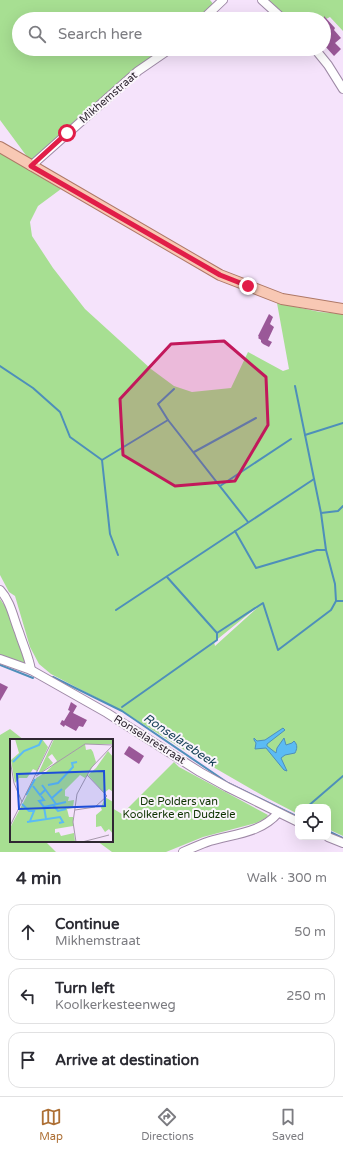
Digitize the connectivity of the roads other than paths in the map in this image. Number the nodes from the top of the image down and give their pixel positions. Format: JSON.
{"nodes":[{"id":1,"x":222,"y":0,"type":"edge"},
{"id":2,"x":262,"y":0,"type":"edge"},
{"id":3,"x":210,"y":12,"type":"edge"},
{"id":4,"x":275,"y":12,"type":"edge"},
{"id":5,"x":160,"y":56,"type":"edge"},
{"id":6,"x":321,"y":56,"type":"edge"},
{"id":7,"x":343,"y":89,"type":"edge"},
{"id":8,"x":0,"y":147,"type":"edge"},
{"id":9,"x":31,"y":166,"type":"junction"},
{"id":10,"x":343,"y":308,"type":"edge"},
{"id":11,"x":0,"y":590,"type":"edge"},
{"id":12,"x":0,"y":660,"type":"edge"},
{"id":13,"x":31,"y":670,"type":"junction"},
{"id":14,"x":278,"y":812,"type":"junction"},
{"id":15,"x":295,"y":820,"type":"edge"},
{"id":16,"x":331,"y":838,"type":"edge"},
{"id":17,"x":343,"y":843,"type":"edge"},
{"id":18,"x":183,"y":852,"type":"edge"}],
"edges":[{"from":1,"to":3,"type":"street"},
{"from":2,"to":4,"type":"street"},
{"from":5,"to":9,"type":"street","name":"Mikhemstraat"},
{"from":6,"to":7,"type":"street"},
{"from":8,"to":9,"type":"main road"},
{"from":9,"to":10,"type":"main road"},
{"from":11,"to":13,"type":"street"},
{"from":12,"to":13,"type":"street","name":"Ronselarestraat"},
{"from":13,"to":14,"type":"street","name":"Ronselarestraat"},
{"from":14,"to":15,"type":"street","name":"Ronselarestraat"},
{"from":14,"to":18,"type":"street"},
{"from":16,"to":17,"type":"street"}]}
